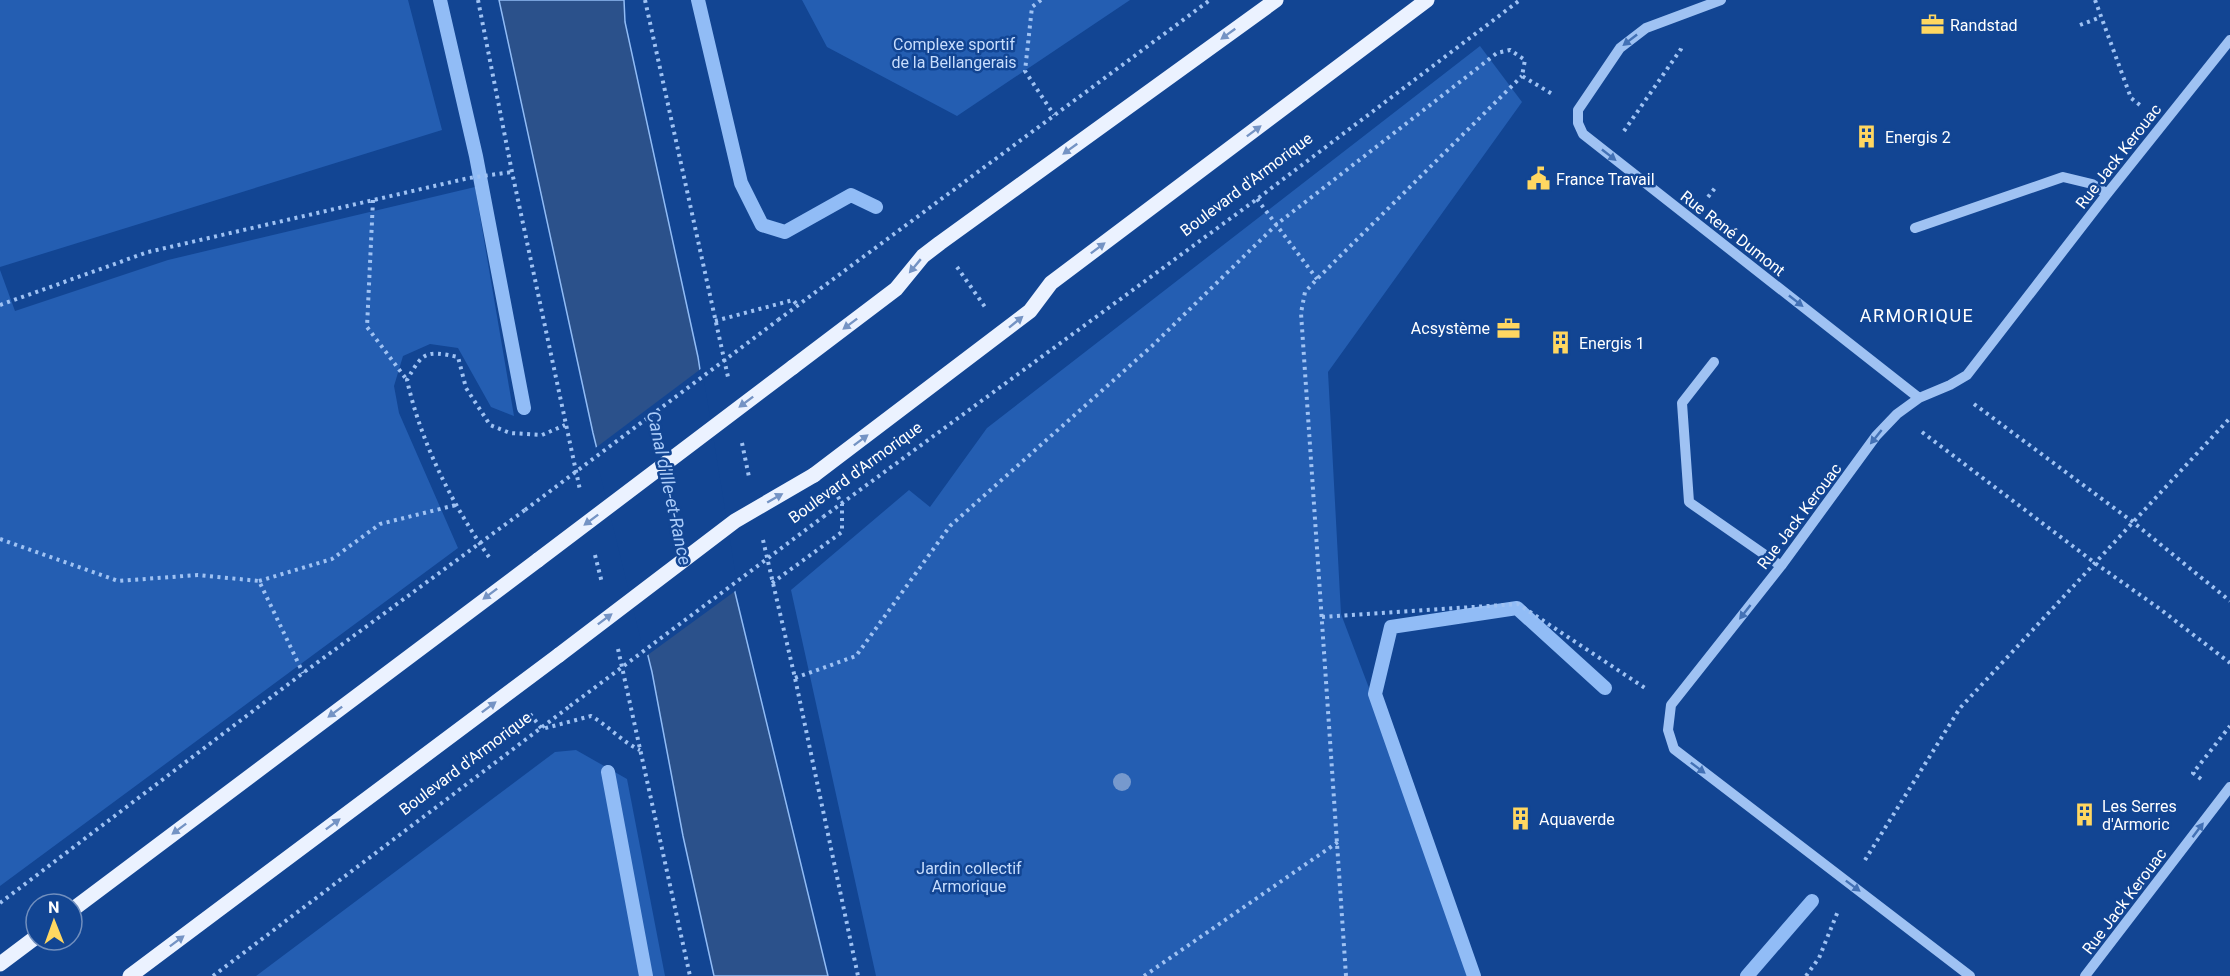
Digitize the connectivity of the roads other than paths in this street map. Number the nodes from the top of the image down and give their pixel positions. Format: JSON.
{"nodes":[{"id":1,"x":1276,"y":0,"type":"edge"},
{"id":2,"x":1427,"y":0,"type":"edge"},
{"id":3,"x":1720,"y":0,"type":"edge"},
{"id":4,"x":2230,"y":40,"type":"edge"},
{"id":5,"x":2106,"y":194,"type":"junction"},
{"id":6,"x":1915,"y":228,"type":"dead end"},
{"id":7,"x":1714,"y":362,"type":"dead end"},
{"id":8,"x":1919,"y":398,"type":"junction"},
{"id":9,"x":1781,"y":566,"type":"junction"},
{"id":10,"x":2230,"y":787,"type":"edge"},
{"id":11,"x":84,"y":901,"type":"edge"},
{"id":12,"x":24,"y":946,"type":"edge"},
{"id":13,"x":0,"y":964,"type":"edge"},
{"id":14,"x":130,"y":976,"type":"edge"},
{"id":15,"x":1970,"y":976,"type":"edge"},
{"id":16,"x":2085,"y":976,"type":"edge"}],
"edges":[{"from":1,"to":11,"type":"main road","one_way":true,"bridge":true},
{"from":14,"to":2,"type":"main road","name":"Boulevard d'Armorique","one_way":true,"bridge":true},
{"from":3,"to":8,"type":"street","name":"Rue René Dumont","one_way":true},
{"from":4,"to":5,"type":"street","name":"Rue Jack Kerouac"},
{"from":5,"to":6,"type":"street"},
{"from":5,"to":8,"type":"street","name":"Rue Jack Kerouac"},
{"from":7,"to":9,"type":"street"},
{"from":8,"to":9,"type":"street","name":"Rue Jack Kerouac","one_way":true},
{"from":9,"to":15,"type":"street","name":"Rue Jack Kerouac","one_way":true},
{"from":16,"to":10,"type":"street","name":"Rue Jack Kerouac","one_way":true},
{"from":12,"to":13,"type":"main road"}]}
